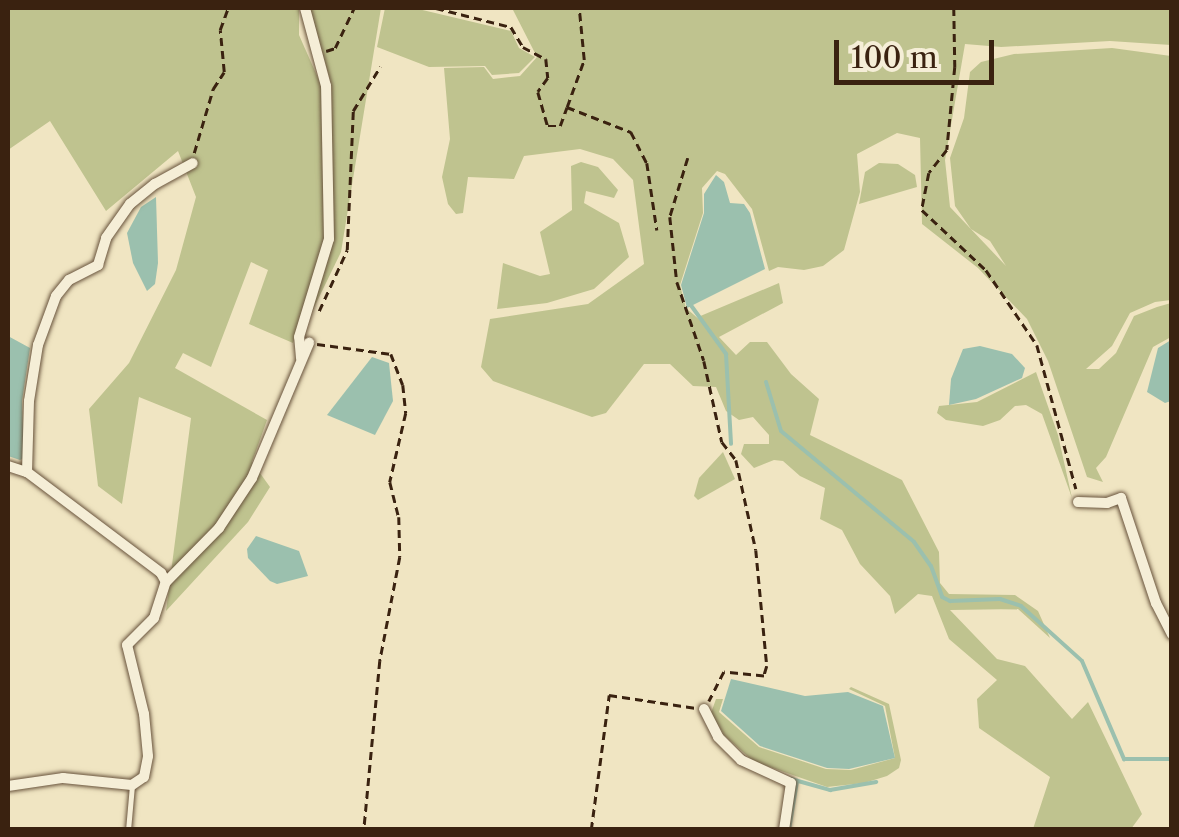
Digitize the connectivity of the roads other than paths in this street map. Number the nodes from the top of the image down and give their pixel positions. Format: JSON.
{"nodes":[{"id":1,"x":305,"y":8,"type":"edge"},
{"id":2,"x":193,"y":163,"type":"road end"},
{"id":3,"x":308,"y":343,"type":"road end"},
{"id":4,"x":302,"y":361,"type":"junction"},
{"id":5,"x":8,"y":466,"type":"edge"},
{"id":6,"x":27,"y":472,"type":"junction"},
{"id":7,"x":1078,"y":502,"type":"road end"},
{"id":8,"x":166,"y":582,"type":"junction"},
{"id":9,"x":1172,"y":634,"type":"edge"},
{"id":10,"x":704,"y":709,"type":"road end"},
{"id":11,"x":132,"y":785,"type":"junction"},
{"id":12,"x":8,"y":786,"type":"edge"},
{"id":13,"x":128,"y":830,"type":"edge"},
{"id":14,"x":784,"y":830,"type":"edge"}],
"edges":[{"from":1,"to":4,"type":"street"},
{"from":2,"to":6,"type":"street"},
{"from":3,"to":4,"type":"street"},
{"from":4,"to":8,"type":"street"},
{"from":5,"to":6,"type":"street"},
{"from":6,"to":8,"type":"street"},
{"from":7,"to":9,"type":"street"},
{"from":8,"to":11,"type":"street"},
{"from":10,"to":14,"type":"street"},
{"from":11,"to":12,"type":"street"},
{"from":11,"to":13,"type":"lane"}]}
